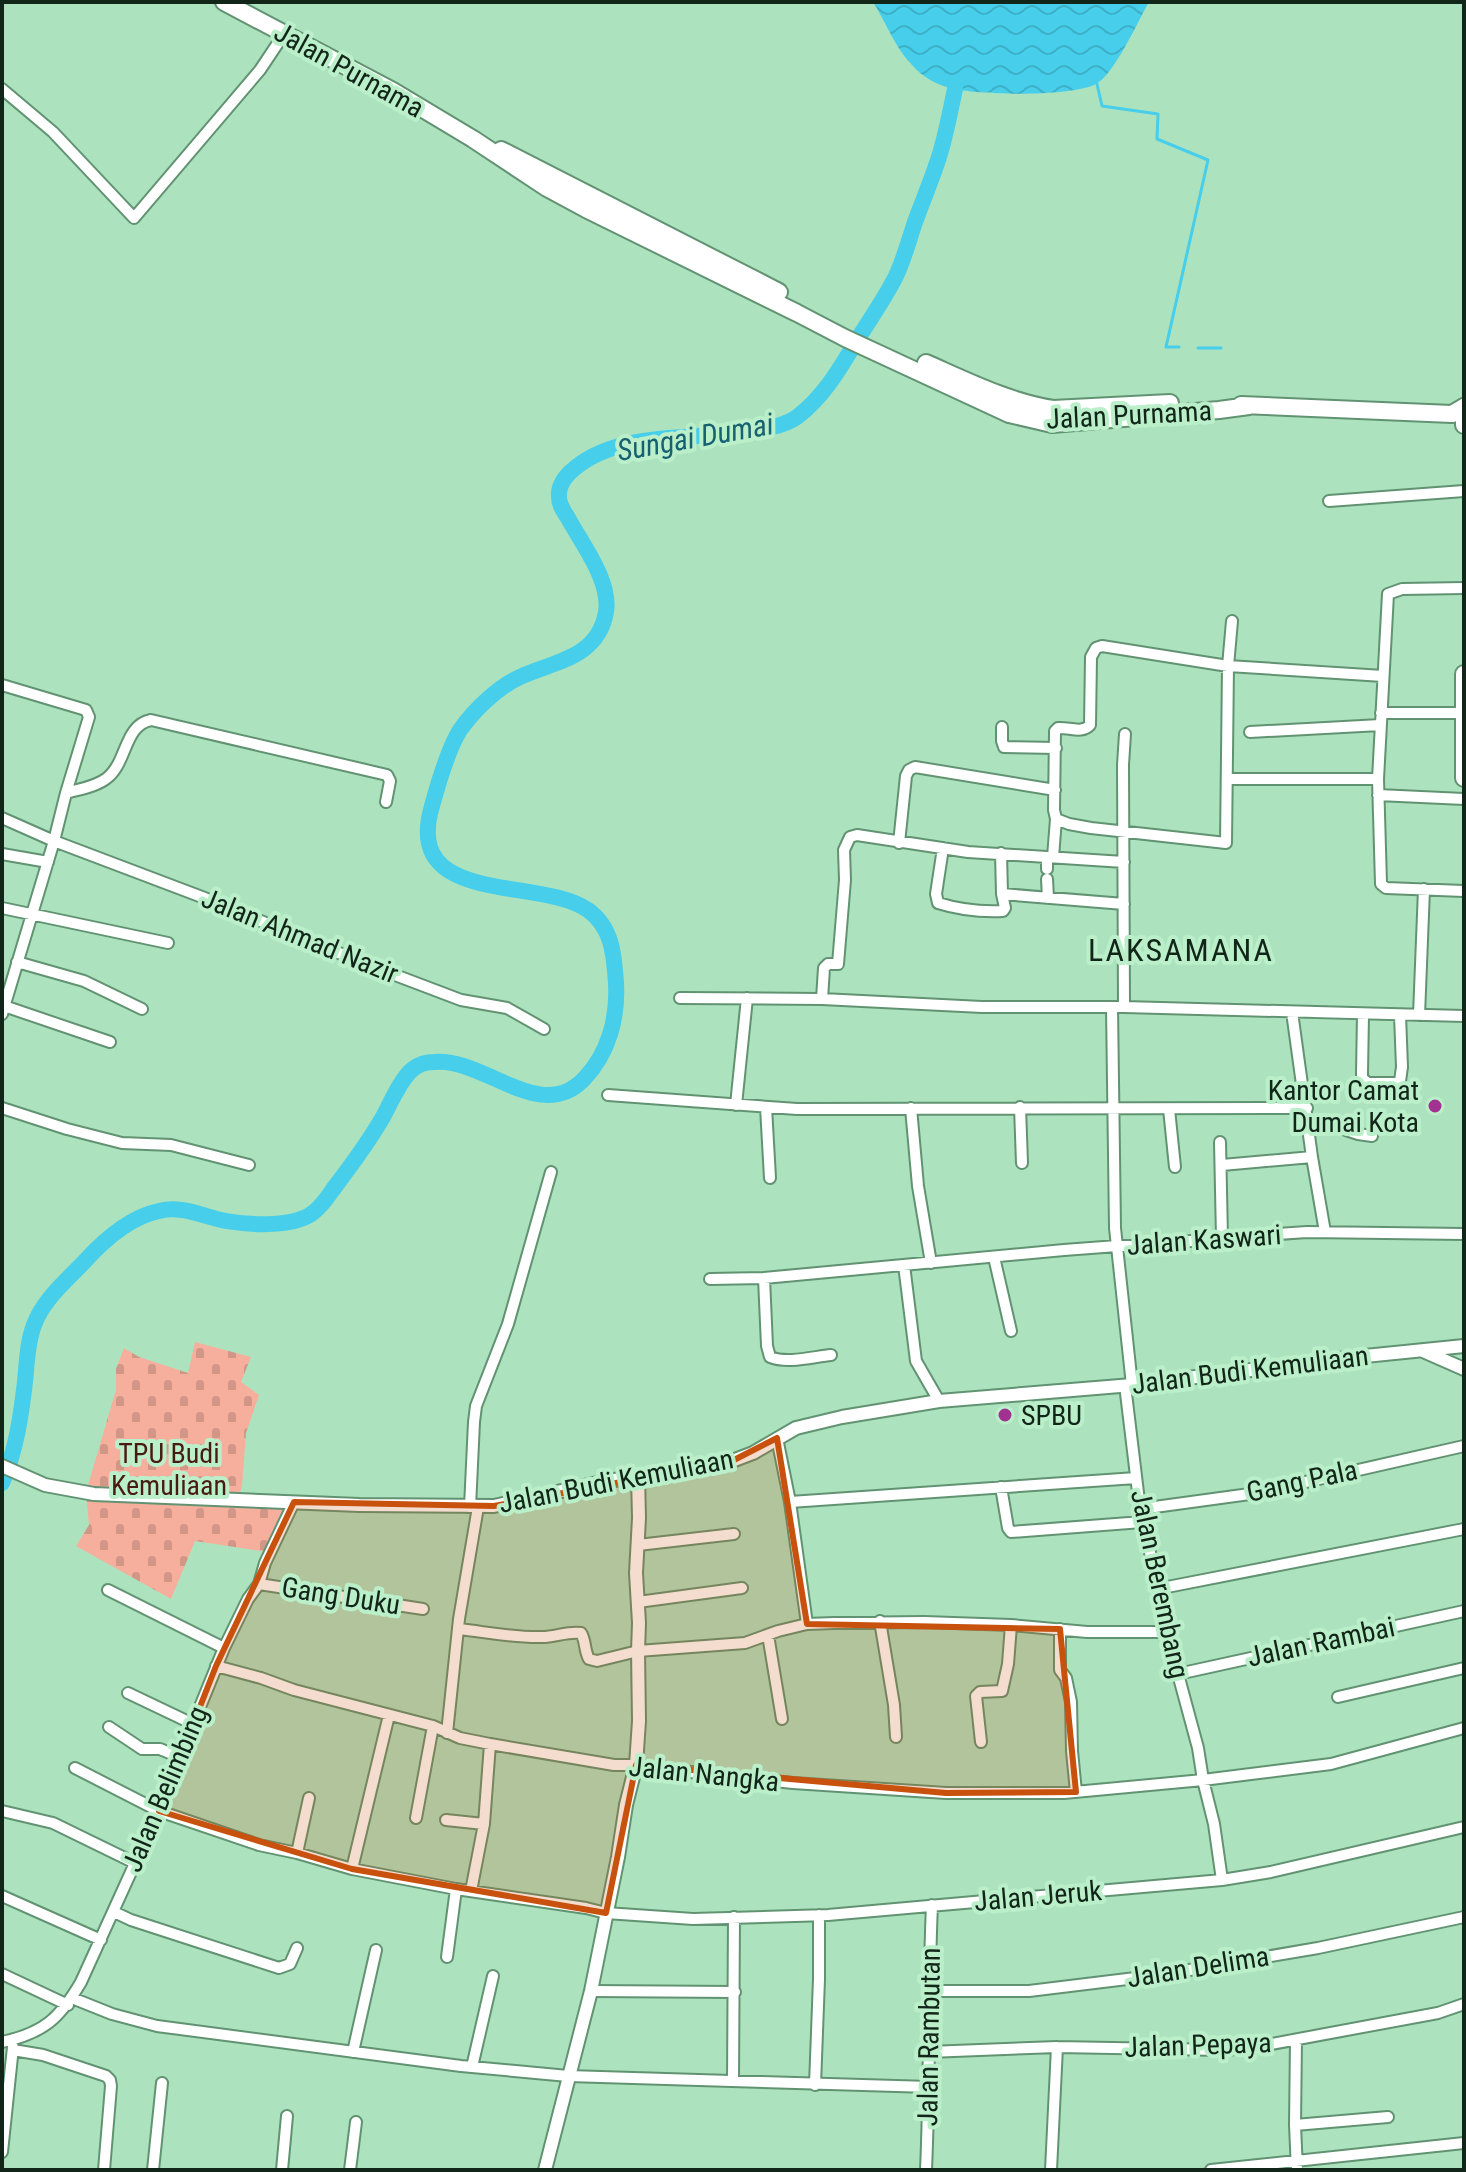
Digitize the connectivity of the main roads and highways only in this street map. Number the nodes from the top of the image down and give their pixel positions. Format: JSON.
{"nodes":[{"id":1,"x":224,"y":2,"type":"edge"},
{"id":2,"x":1462,"y":415,"type":"edge"},
{"id":3,"x":1464,"y":674,"type":"edge"},
{"id":4,"x":1463,"y":713,"type":"edge"},
{"id":5,"x":1464,"y":778,"type":"edge"}],
"edges":[{"from":1,"to":2,"type":"main road","name":"Jalan Purnama"},
{"from":3,"to":4,"type":"main road"},
{"from":4,"to":5,"type":"main road"}]}
